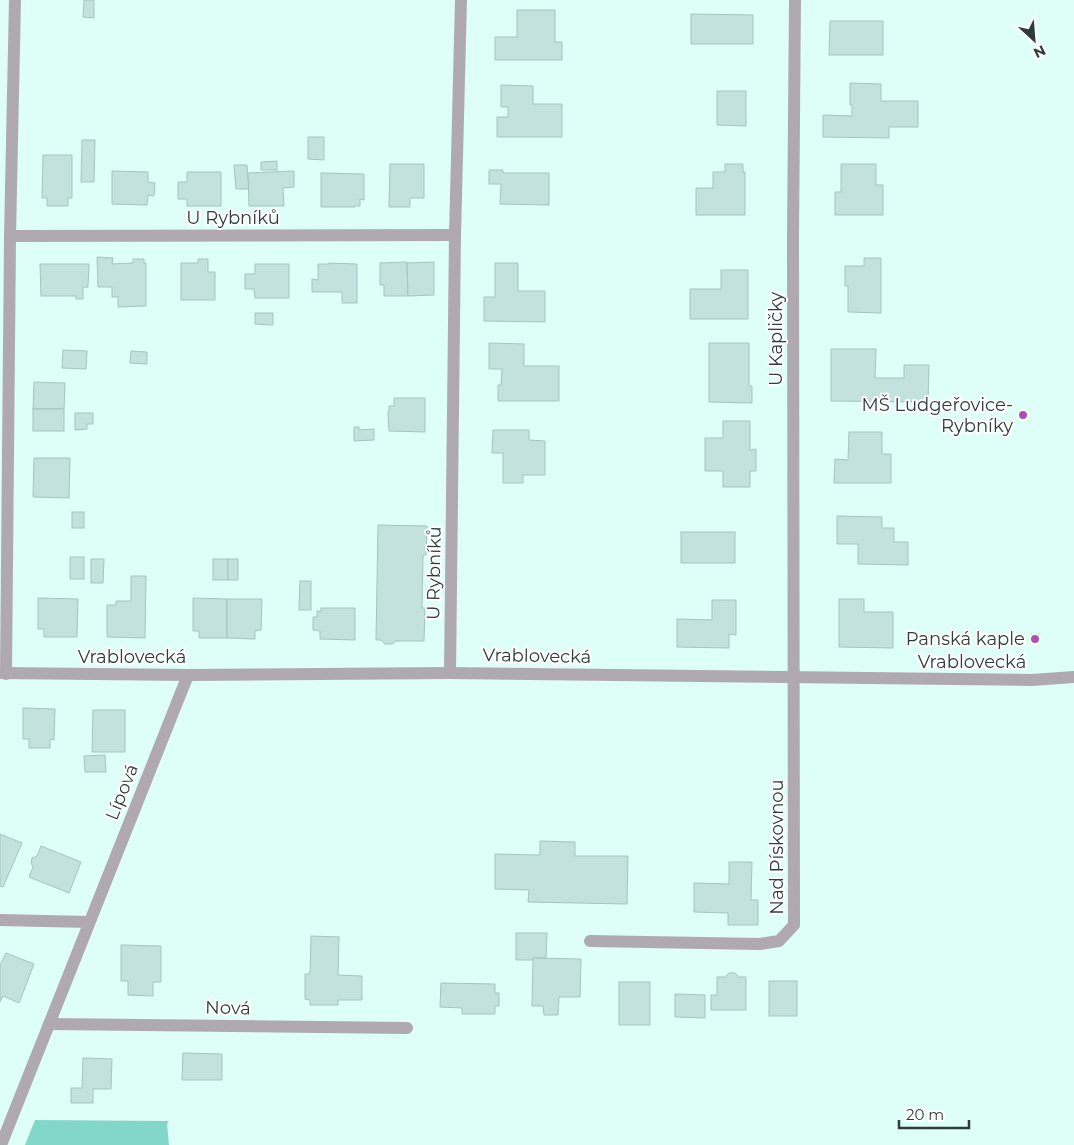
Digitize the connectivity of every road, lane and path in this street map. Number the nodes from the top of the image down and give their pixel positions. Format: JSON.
{"nodes":[{"id":1,"x":15,"y":0,"type":"edge"},
{"id":2,"x":460,"y":0,"type":"edge"},
{"id":3,"x":795,"y":0,"type":"edge"},
{"id":4,"x":455,"y":235,"type":"junction"},
{"id":5,"x":10,"y":236,"type":"junction"},
{"id":6,"x":450,"y":672,"type":"junction"},
{"id":7,"x":3,"y":673,"type":"edge"},
{"id":8,"x":188,"y":675,"type":"junction"},
{"id":9,"x":1074,"y":677,"type":"edge"},
{"id":10,"x":795,"y":678,"type":"junction"},
{"id":11,"x":0,"y":920,"type":"edge"},
{"id":12,"x":89,"y":922,"type":"junction"},
{"id":13,"x":590,"y":941,"type":"dead end"},
{"id":14,"x":49,"y":1024,"type":"junction"},
{"id":15,"x":407,"y":1028,"type":"dead end"},
{"id":16,"x":1,"y":1145,"type":"edge"}],
"edges":[{"from":1,"to":5,"type":"street"},
{"from":2,"to":4,"type":"street","name":"U Rybníků"},
{"from":3,"to":10,"type":"street","name":"U Kapličky"},
{"from":4,"to":5,"type":"street","name":"U Rybníků"},
{"from":4,"to":6,"type":"street","name":"U Rybníků"},
{"from":5,"to":7,"type":"street"},
{"from":6,"to":8,"type":"street","name":"Vrablovecká"},
{"from":6,"to":10,"type":"street","name":"Vrablovecká"},
{"from":7,"to":8,"type":"street","name":"Vrablovecká"},
{"from":8,"to":12,"type":"street","name":"Lípová"},
{"from":9,"to":10,"type":"street","name":"Vrablovecká"},
{"from":10,"to":13,"type":"street","name":"Nad Pískovnou"},
{"from":11,"to":12,"type":"street"},
{"from":12,"to":14,"type":"street","name":"Lípová"},
{"from":14,"to":15,"type":"street","name":"Nová"},
{"from":14,"to":16,"type":"street","name":"Lípová"}]}
